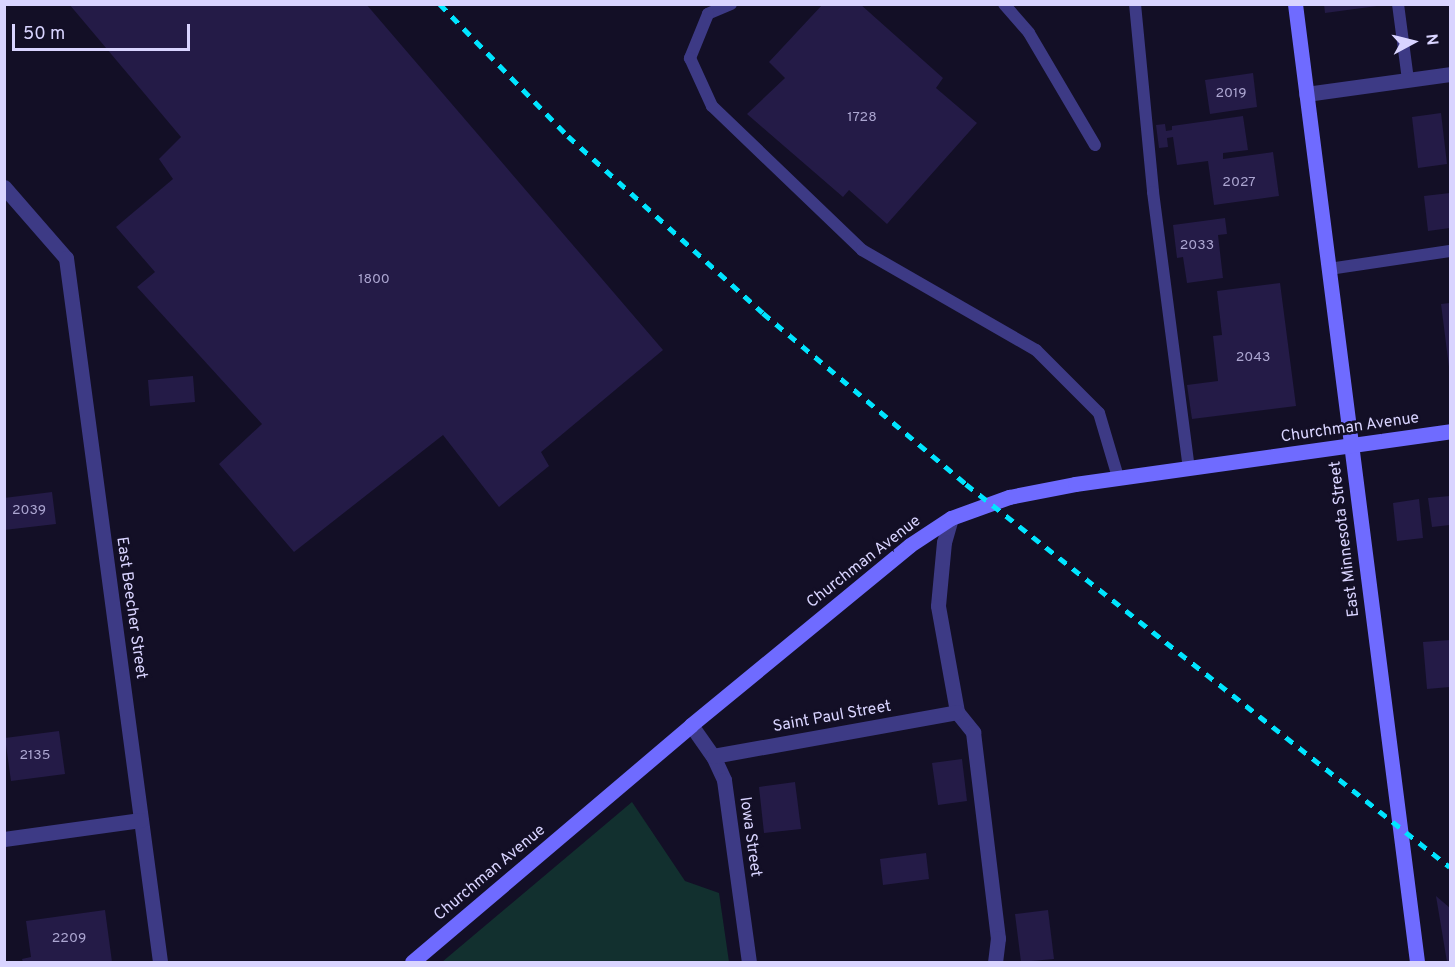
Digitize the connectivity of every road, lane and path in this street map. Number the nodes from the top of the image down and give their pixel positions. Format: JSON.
{"nodes":[{"id":1,"x":731,"y":4,"type":"edge"},
{"id":2,"x":1004,"y":4,"type":"edge"},
{"id":3,"x":1135,"y":4,"type":"edge"},
{"id":4,"x":1295,"y":4,"type":"edge"},
{"id":5,"x":1398,"y":4,"type":"edge"},
{"id":6,"x":1450,"y":74,"type":"edge"},
{"id":7,"x":1408,"y":80,"type":"junction"},
{"id":8,"x":1306,"y":94,"type":"junction"},
{"id":9,"x":1095,"y":145,"type":"dead end"},
{"id":10,"x":4,"y":187,"type":"edge"},
{"id":11,"x":1450,"y":251,"type":"edge"},
{"id":12,"x":1329,"y":269,"type":"junction"},
{"id":13,"x":1450,"y":431,"type":"edge"},
{"id":14,"x":1353,"y":446,"type":"junction"},
{"id":15,"x":1189,"y":468,"type":"junction"},
{"id":16,"x":1118,"y":477,"type":"junction"},
{"id":17,"x":951,"y":518,"type":"junction"},
{"id":18,"x":957,"y":712,"type":"junction"},
{"id":19,"x":690,"y":725,"type":"junction"},
{"id":20,"x":713,"y":756,"type":"junction"},
{"id":21,"x":141,"y":820,"type":"junction"},
{"id":22,"x":4,"y":839,"type":"edge"},
{"id":23,"x":160,"y":963,"type":"edge"},
{"id":24,"x":412,"y":963,"type":"edge"},
{"id":25,"x":749,"y":963,"type":"edge"},
{"id":26,"x":995,"y":963,"type":"edge"},
{"id":27,"x":1417,"y":963,"type":"edge"}],
"edges":[{"from":1,"to":16,"type":"lane"},
{"from":2,"to":9,"type":"lane"},
{"from":3,"to":15,"type":"lane"},
{"from":4,"to":8,"type":"main road","name":"East Minnesota Street"},
{"from":5,"to":7,"type":"lane"},
{"from":6,"to":7,"type":"street"},
{"from":7,"to":8,"type":"street"},
{"from":8,"to":12,"type":"main road","name":"East Minnesota Street"},
{"from":10,"to":21,"type":"street","name":"East Beecher Street"},
{"from":11,"to":12,"type":"lane"},
{"from":12,"to":14,"type":"main road","name":"East Minnesota Street"},
{"from":13,"to":14,"type":"main road","name":"Churchman Avenue"},
{"from":14,"to":15,"type":"main road","name":"Churchman Avenue"},
{"from":14,"to":27,"type":"main road","name":"East Minnesota Street"},
{"from":15,"to":16,"type":"main road","name":"Churchman Avenue"},
{"from":16,"to":17,"type":"main road","name":"Churchman Avenue"},
{"from":17,"to":18,"type":"street"},
{"from":17,"to":19,"type":"main road","name":"Churchman Avenue"},
{"from":18,"to":20,"type":"street","name":"Saint Paul Street"},
{"from":18,"to":26,"type":"street"},
{"from":19,"to":20,"type":"street","name":"Iowa Street"},
{"from":19,"to":24,"type":"main road","name":"Churchman Avenue"},
{"from":20,"to":25,"type":"street","name":"Iowa Street"},
{"from":21,"to":22,"type":"street"},
{"from":21,"to":23,"type":"street","name":"East Beecher Street"}]}
